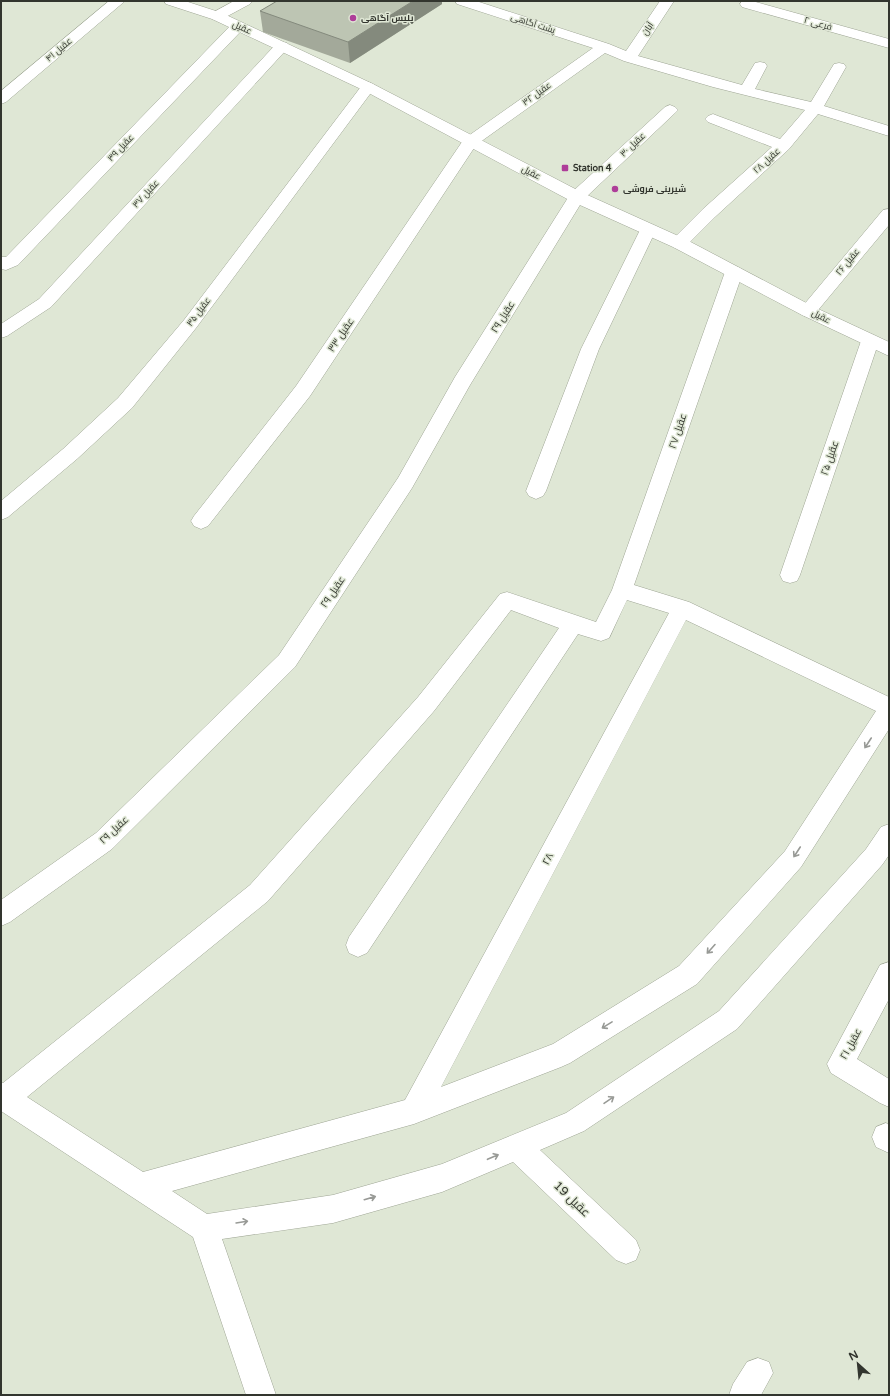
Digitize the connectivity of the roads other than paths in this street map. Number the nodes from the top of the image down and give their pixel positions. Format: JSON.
{"nodes":[{"id":1,"x":118,"y":1,"type":"edge"},
{"id":2,"x":171,"y":1,"type":"edge"},
{"id":3,"x":245,"y":1,"type":"edge"},
{"id":4,"x":462,"y":1,"type":"edge"},
{"id":5,"x":506,"y":1,"type":"edge"},
{"id":6,"x":667,"y":1,"type":"edge"},
{"id":7,"x":747,"y":4,"type":"dead end"},
{"id":8,"x":496,"y":12,"type":"junction"},
{"id":9,"x":217,"y":16,"type":"junction"},
{"id":10,"x":238,"y":26,"type":"junction"},
{"id":11,"x":889,"y":44,"type":"edge"},
{"id":12,"x":282,"y":46,"type":"junction"},
{"id":13,"x":604,"y":46,"type":"junction"},
{"id":14,"x":629,"y":58,"type":"junction"},
{"id":15,"x":760,"y":66,"type":"dead end"},
{"id":16,"x":839,"y":67,"type":"dead end"},
{"id":17,"x":368,"y":87,"type":"junction"},
{"id":18,"x":746,"y":91,"type":"junction"},
{"id":19,"x":1,"y":99,"type":"edge"},
{"id":20,"x":815,"y":108,"type":"junction"},
{"id":21,"x":670,"y":110,"type":"dead end"},
{"id":22,"x":713,"y":119,"type":"dead end"},
{"id":23,"x":889,"y":131,"type":"edge"},
{"id":24,"x":470,"y":142,"type":"junction"},
{"id":25,"x":783,"y":146,"type":"junction"},
{"id":26,"x":578,"y":197,"type":"junction"},
{"id":27,"x":889,"y":214,"type":"edge"},
{"id":28,"x":648,"y":230,"type":"junction"},
{"id":29,"x":679,"y":243,"type":"junction"},
{"id":30,"x":1,"y":263,"type":"edge"},
{"id":31,"x":734,"y":272,"type":"junction"},
{"id":32,"x":808,"y":311,"type":"junction"},
{"id":33,"x":1,"y":332,"type":"edge"},
{"id":34,"x":870,"y":342,"type":"junction"},
{"id":35,"x":889,"y":350,"type":"edge"},
{"id":36,"x":536,"y":491,"type":"dead end"},
{"id":37,"x":1,"y":512,"type":"edge"},
{"id":38,"x":201,"y":521,"type":"dead end"},
{"id":39,"x":790,"y":575,"type":"dead end"},
{"id":40,"x":622,"y":590,"type":"junction"},
{"id":41,"x":682,"y":608,"type":"junction"},
{"id":42,"x":573,"y":624,"type":"junction"},
{"id":43,"x":889,"y":707,"type":"edge"},
{"id":44,"x":889,"y":710,"type":"edge"},
{"id":45,"x":889,"y":835,"type":"edge"},
{"id":46,"x":1,"y":914,"type":"edge"},
{"id":47,"x":358,"y":945,"type":"dead end"},
{"id":48,"x":889,"y":974,"type":"edge"},
{"id":49,"x":889,"y":1094,"type":"edge"},
{"id":50,"x":3,"y":1096,"type":"edge"},
{"id":51,"x":414,"y":1110,"type":"junction"},
{"id":52,"x":517,"y":1147,"type":"junction"},
{"id":53,"x":141,"y":1186,"type":"junction"},
{"id":54,"x":204,"y":1228,"type":"junction"},
{"id":55,"x":626,"y":1250,"type":"dead end"},
{"id":56,"x":261,"y":1395,"type":"edge"}],
"edges":[{"from":1,"to":19,"type":"street","name":"عقیل ۴۱"},
{"from":2,"to":9,"type":"street","name":"عقیل"},
{"from":3,"to":9,"type":"street"},
{"from":4,"to":8,"type":"street","name":"پشت آگاهی"},
{"from":5,"to":8,"type":"street"},
{"from":6,"to":14,"type":"street","name":"آبان"},
{"from":7,"to":11,"type":"street","name":"فرعی ۲"},
{"from":8,"to":13,"type":"street","name":"پشت آگاهی"},
{"from":9,"to":10,"type":"street","name":"عقیل"},
{"from":10,"to":12,"type":"street","name":"عقیل"},
{"from":10,"to":30,"type":"street","name":"عقیل ۳۹"},
{"from":12,"to":17,"type":"street","name":"عقیل"},
{"from":12,"to":33,"type":"street","name":"عقیل ۳۷"},
{"from":13,"to":14,"type":"street","name":"پشت آگاهی"},
{"from":13,"to":24,"type":"street","name":"عقیل ۳۲"},
{"from":14,"to":18,"type":"street","name":"پشت آگاهی"},
{"from":15,"to":18,"type":"street"},
{"from":16,"to":20,"type":"street","name":"۲۸ عقیل"},
{"from":17,"to":24,"type":"street","name":"عقیل"},
{"from":17,"to":37,"type":"street","name":"عقیل ۳۵"},
{"from":18,"to":20,"type":"street","name":"پشت آگاهی"},
{"from":20,"to":23,"type":"street","name":"پشت آگاهی"},
{"from":20,"to":25,"type":"street","name":"۲۸ عقیل"},
{"from":21,"to":26,"type":"street","name":"عقیل ۳۰"},
{"from":22,"to":25,"type":"street"},
{"from":24,"to":26,"type":"street","name":"عقیل"},
{"from":24,"to":38,"type":"street","name":"عقیل ۳۳"},
{"from":25,"to":29,"type":"street","name":"۲۸ عقیل"},
{"from":26,"to":28,"type":"street","name":"عقیل"},
{"from":26,"to":46,"type":"street","name":"عقیل ۲۹"},
{"from":27,"to":32,"type":"street","name":"عقیل ۲۶"},
{"from":28,"to":29,"type":"street","name":"عقیل"},
{"from":28,"to":36,"type":"street"},
{"from":29,"to":31,"type":"street","name":"عقیل"},
{"from":31,"to":32,"type":"street","name":"عقیل"},
{"from":31,"to":40,"type":"street","name":"عقیل ۲۷"},
{"from":32,"to":34,"type":"street","name":"عقیل"},
{"from":34,"to":35,"type":"street","name":"عقیل"},
{"from":34,"to":39,"type":"street","name":"عقیل ۲۵"},
{"from":40,"to":41,"type":"street"},
{"from":40,"to":42,"type":"street","name":"عقیل ۲۷"},
{"from":41,"to":43,"type":"street"},
{"from":41,"to":51,"type":"street","name":"۲۸"},
{"from":42,"to":47,"type":"street"},
{"from":42,"to":50,"type":"street"},
{"from":44,"to":51,"type":"street","one_way":true},
{"from":52,"to":45,"type":"street","one_way":true},
{"from":48,"to":49,"type":"street","name":"عقیل ۲۱"},
{"from":50,"to":53,"type":"street"},
{"from":51,"to":53,"type":"street"},
{"from":54,"to":52,"type":"street","one_way":true},
{"from":52,"to":55,"type":"street","name":"عقیل 19"},
{"from":53,"to":54,"type":"street"},
{"from":54,"to":56,"type":"street"}]}
